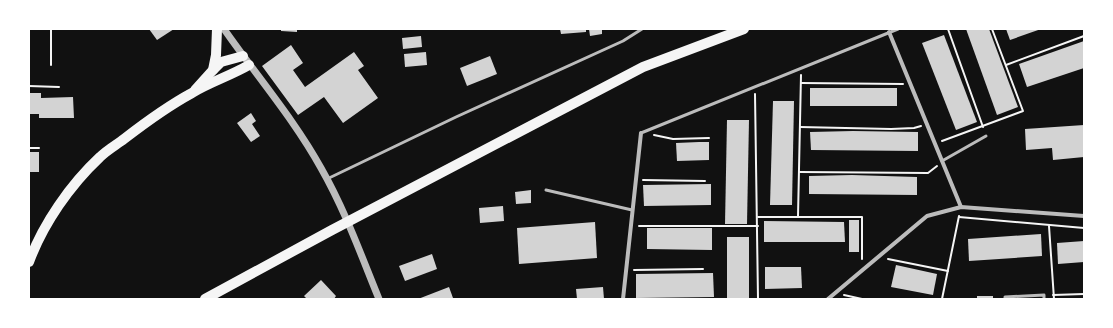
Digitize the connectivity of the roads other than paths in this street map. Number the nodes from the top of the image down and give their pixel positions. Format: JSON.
{"nodes":[{"id":1,"x":217,"y":29,"type":"edge"},
{"id":2,"x":224,"y":29,"type":"edge"},
{"id":3,"x":642,"y":29,"type":"edge"},
{"id":4,"x":744,"y":29,"type":"edge"},
{"id":5,"x":898,"y":29,"type":"edge"},
{"id":6,"x":889,"y":32,"type":"junction"},
{"id":7,"x":243,"y":56,"type":"junction"},
{"id":8,"x":249,"y":65,"type":"junction"},
{"id":9,"x":213,"y":70,"type":"junction"},
{"id":10,"x":193,"y":92,"type":"junction"},
{"id":11,"x":641,"y":133,"type":"joint"},
{"id":12,"x":986,"y":136,"type":"road end"},
{"id":13,"x":942,"y":161,"type":"junction"},
{"id":14,"x":327,"y":178,"type":"junction"},
{"id":15,"x":546,"y":190,"type":"dead end"},
{"id":16,"x":961,"y":207,"type":"junction"},
{"id":17,"x":632,"y":210,"type":"junction"},
{"id":18,"x":1084,"y":216,"type":"edge"},
{"id":19,"x":29,"y":262,"type":"edge"},
{"id":20,"x":1044,"y":297,"type":"edge"},
{"id":21,"x":205,"y":299,"type":"edge"},
{"id":22,"x":379,"y":299,"type":"edge"},
{"id":23,"x":623,"y":299,"type":"edge"},
{"id":24,"x":828,"y":299,"type":"edge"},
{"id":25,"x":1005,"y":299,"type":"edge"}],
"edges":[{"from":1,"to":9,"type":"main road"},
{"from":2,"to":7,"type":"street"},
{"from":3,"to":14,"type":"lane"},
{"from":4,"to":21,"type":"main road"},
{"from":5,"to":6,"type":"lane"},
{"from":6,"to":11,"type":"lane"},
{"from":6,"to":13,"type":"street"},
{"from":7,"to":8,"type":"street"},
{"from":7,"to":9,"type":"main road"},
{"from":8,"to":10,"type":"main road"},
{"from":8,"to":14,"type":"street"},
{"from":9,"to":10,"type":"main road"},
{"from":10,"to":19,"type":"main road"},
{"from":11,"to":17,"type":"street"},
{"from":12,"to":13,"type":"lane"},
{"from":13,"to":16,"type":"street"},
{"from":14,"to":22,"type":"street"},
{"from":15,"to":17,"type":"lane"},
{"from":16,"to":18,"type":"street"},
{"from":16,"to":24,"type":"street"},
{"from":17,"to":23,"type":"street"},
{"from":20,"to":25,"type":"lane"}]}
